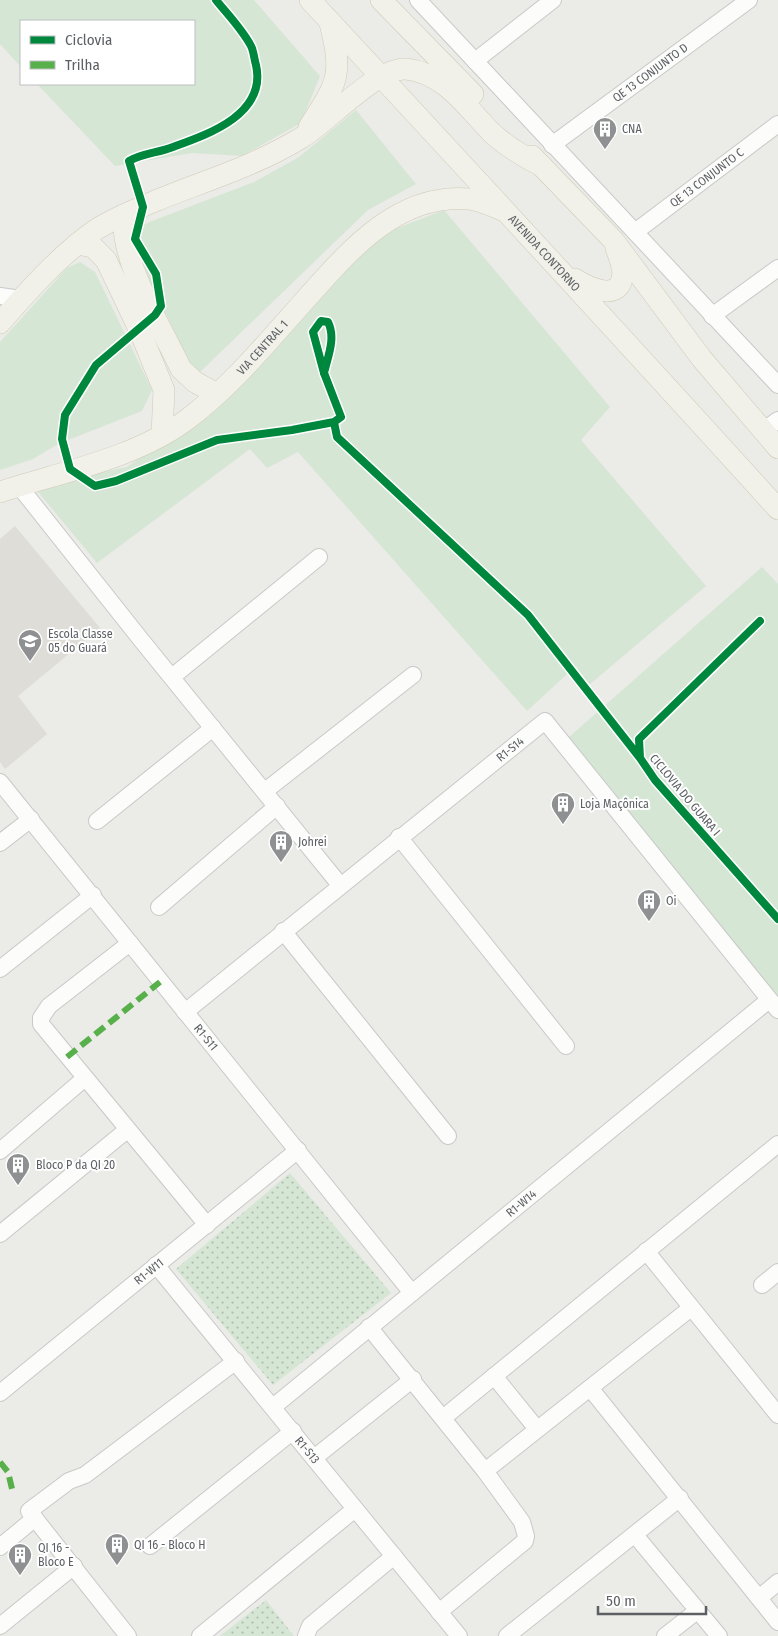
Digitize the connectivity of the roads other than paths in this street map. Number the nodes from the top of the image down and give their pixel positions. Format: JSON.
{"nodes":[{"id":1,"x":310,"y":0,"type":"edge"},
{"id":2,"x":381,"y":0,"type":"edge"},
{"id":3,"x":418,"y":0,"type":"edge"},
{"id":4,"x":553,"y":0,"type":"edge"},
{"id":5,"x":749,"y":0,"type":"edge"},
{"id":6,"x":330,"y":22,"type":"junction"},
{"id":7,"x":475,"y":61,"type":"junction"},
{"id":8,"x":381,"y":75,"type":"junction"},
{"id":9,"x":778,"y":124,"type":"edge"},
{"id":10,"x":302,"y":137,"type":"junction"},
{"id":11,"x":552,"y":144,"type":"junction"},
{"id":12,"x":542,"y":166,"type":"junction"},
{"id":13,"x":508,"y":212,"type":"junction"},
{"id":14,"x":124,"y":215,"type":"junction"},
{"id":15,"x":635,"y":232,"type":"junction"},
{"id":16,"x":614,"y":241,"type":"junction"},
{"id":17,"x":77,"y":244,"type":"junction"},
{"id":18,"x":778,"y":268,"type":"edge"},
{"id":19,"x":564,"y":272,"type":"junction"},
{"id":20,"x":0,"y":296,"type":"edge"},
{"id":21,"x":21,"y":299,"type":"junction"},
{"id":22,"x":712,"y":316,"type":"junction"},
{"id":23,"x":0,"y":323,"type":"edge"},
{"id":24,"x":778,"y":385,"type":"edge"},
{"id":25,"x":217,"y":394,"type":"junction"},
{"id":26,"x":770,"y":425,"type":"edge"},
{"id":27,"x":162,"y":435,"type":"junction"},
{"id":28,"x":778,"y":448,"type":"edge"},
{"id":29,"x":9,"y":489,"type":"edge"},
{"id":30,"x":778,"y":509,"type":"edge"},
{"id":31,"x":320,"y":557,"type":"dead end"},
{"id":32,"x":413,"y":675,"type":"dead end"},
{"id":33,"x":172,"y":677,"type":"junction"},
{"id":34,"x":213,"y":728,"type":"junction"},
{"id":35,"x":0,"y":782,"type":"edge"},
{"id":36,"x":265,"y":791,"type":"junction"},
{"id":37,"x":277,"y":806,"type":"junction"},
{"id":38,"x":31,"y":819,"type":"junction"},
{"id":39,"x":97,"y":821,"type":"dead end"},
{"id":40,"x":399,"y":837,"type":"junction"},
{"id":41,"x":0,"y":843,"type":"edge"},
{"id":42,"x":340,"y":885,"type":"junction"},
{"id":43,"x":93,"y":895,"type":"junction"},
{"id":44,"x":159,"y":907,"type":"dead end"},
{"id":45,"x":283,"y":931,"type":"junction"},
{"id":46,"x":130,"y":942,"type":"junction"},
{"id":47,"x":0,"y":969,"type":"edge"},
{"id":48,"x":774,"y":1005,"type":"edge"},
{"id":49,"x":185,"y":1012,"type":"junction"},
{"id":50,"x":566,"y":1046,"type":"dead end"},
{"id":51,"x":85,"y":1078,"type":"junction"},
{"id":52,"x":128,"y":1130,"type":"junction"},
{"id":53,"x":448,"y":1136,"type":"dead end"},
{"id":54,"x":778,"y":1144,"type":"edge"},
{"id":55,"x":298,"y":1150,"type":"junction"},
{"id":56,"x":0,"y":1151,"type":"edge"},
{"id":57,"x":206,"y":1224,"type":"junction"},
{"id":58,"x":0,"y":1234,"type":"edge"},
{"id":59,"x":646,"y":1250,"type":"junction"},
{"id":60,"x":156,"y":1265,"type":"junction"},
{"id":61,"x":778,"y":1272,"type":"edge"},
{"id":62,"x":762,"y":1285,"type":"dead end"},
{"id":63,"x":412,"y":1293,"type":"junction"},
{"id":64,"x":691,"y":1308,"type":"junction"},
{"id":65,"x":369,"y":1327,"type":"junction"},
{"id":66,"x":236,"y":1361,"type":"junction"},
{"id":67,"x":494,"y":1376,"type":"junction"},
{"id":68,"x":413,"y":1379,"type":"junction"},
{"id":69,"x":590,"y":1388,"type":"junction"},
{"id":70,"x":0,"y":1393,"type":"edge"},
{"id":71,"x":273,"y":1407,"type":"junction"},
{"id":72,"x":776,"y":1407,"type":"edge"},
{"id":73,"x":443,"y":1418,"type":"junction"},
{"id":74,"x":536,"y":1429,"type":"junction"},
{"id":75,"x":293,"y":1431,"type":"junction"},
{"id":76,"x":314,"y":1458,"type":"junction"},
{"id":77,"x":485,"y":1471,"type":"junction"},
{"id":78,"x":680,"y":1498,"type":"junction"},
{"id":79,"x":355,"y":1509,"type":"junction"},
{"id":80,"x":35,"y":1518,"type":"junction"},
{"id":81,"x":635,"y":1535,"type":"junction"},
{"id":82,"x":150,"y":1546,"type":"dead end"},
{"id":83,"x":0,"y":1547,"type":"edge"},
{"id":84,"x":394,"y":1556,"type":"junction"},
{"id":85,"x":74,"y":1566,"type":"junction"},
{"id":86,"x":778,"y":1582,"type":"edge"},
{"id":87,"x":759,"y":1598,"type":"junction"},
{"id":88,"x":697,"y":1610,"type":"junction"},
{"id":89,"x":439,"y":1612,"type":"junction"},
{"id":90,"x":778,"y":1622,"type":"edge"},
{"id":91,"x":0,"y":1626,"type":"edge"},
{"id":92,"x":128,"y":1636,"type":"edge"},
{"id":93,"x":200,"y":1636,"type":"edge"},
{"id":94,"x":306,"y":1636,"type":"edge"},
{"id":95,"x":459,"y":1636,"type":"edge"},
{"id":96,"x":507,"y":1636,"type":"edge"},
{"id":97,"x":665,"y":1636,"type":"edge"},
{"id":98,"x":719,"y":1636,"type":"edge"}],
"edges":[{"from":1,"to":6,"type":"main road","name":"AVENIDA CONTORNO"},
{"from":2,"to":12,"type":"main road"},
{"from":3,"to":7,"type":"street"},
{"from":4,"to":7,"type":"street"},
{"from":5,"to":11,"type":"street","name":"QE 13 CONJUNTO D"},
{"from":6,"to":8,"type":"main road","name":"AVENIDA CONTORNO"},
{"from":6,"to":10,"type":"main road"},
{"from":7,"to":11,"type":"street"},
{"from":8,"to":10,"type":"main road"},
{"from":8,"to":12,"type":"main road"},
{"from":8,"to":13,"type":"main road","name":"AVENIDA CONTORNO"},
{"from":9,"to":15,"type":"street","name":"QE 13 CONJUNTO C"},
{"from":10,"to":14,"type":"main road"},
{"from":11,"to":15,"type":"street"},
{"from":12,"to":16,"type":"main road"},
{"from":13,"to":19,"type":"main road","name":"AVENIDA CONTORNO"},
{"from":13,"to":25,"type":"main road","name":"VIA CENTRAL 1"},
{"from":14,"to":17,"type":"main road"},
{"from":14,"to":25,"type":"main road"},
{"from":15,"to":22,"type":"street"},
{"from":16,"to":19,"type":"main road"},
{"from":16,"to":26,"type":"main road"},
{"from":17,"to":21,"type":"main road"},
{"from":17,"to":27,"type":"main road"},
{"from":18,"to":22,"type":"street"},
{"from":19,"to":30,"type":"main road","name":"AVENIDA CONTORNO"},
{"from":20,"to":21,"type":"street"},
{"from":21,"to":23,"type":"main road"},
{"from":22,"to":24,"type":"street"},
{"from":25,"to":27,"type":"main road","name":"VIA CENTRAL 1"},
{"from":26,"to":28,"type":"main road"},
{"from":27,"to":29,"type":"main road","name":"VIA CENTRAL 1"},
{"from":29,"to":33,"type":"street"},
{"from":31,"to":33,"type":"street"},
{"from":32,"to":36,"type":"street"},
{"from":33,"to":34,"type":"street"},
{"from":34,"to":36,"type":"street"},
{"from":34,"to":39,"type":"street"},
{"from":35,"to":38,"type":"street","name":"R1-S11"},
{"from":36,"to":37,"type":"street"},
{"from":37,"to":42,"type":"street"},
{"from":37,"to":44,"type":"street"},
{"from":38,"to":41,"type":"street"},
{"from":38,"to":43,"type":"street","name":"R1-S11"},
{"from":40,"to":42,"type":"street","name":"R1-S14"},
{"from":40,"to":48,"type":"street","name":"R1-S14"},
{"from":40,"to":50,"type":"street"},
{"from":42,"to":45,"type":"street","name":"R1-S14"},
{"from":43,"to":46,"type":"street","name":"R1-S11"},
{"from":43,"to":47,"type":"street"},
{"from":45,"to":49,"type":"street","name":"R1-S14"},
{"from":45,"to":53,"type":"street"},
{"from":46,"to":49,"type":"street","name":"R1-S11"},
{"from":46,"to":51,"type":"street"},
{"from":48,"to":63,"type":"street","name":"R1-W14"},
{"from":49,"to":55,"type":"street","name":"R1-S11"},
{"from":51,"to":52,"type":"street"},
{"from":51,"to":56,"type":"street"},
{"from":52,"to":57,"type":"street"},
{"from":52,"to":58,"type":"street"},
{"from":54,"to":59,"type":"street"},
{"from":55,"to":57,"type":"street","name":"R1-W11"},
{"from":55,"to":63,"type":"street","name":"R1-S11"},
{"from":57,"to":60,"type":"street","name":"R1-W11"},
{"from":59,"to":64,"type":"street"},
{"from":59,"to":67,"type":"street"},
{"from":60,"to":66,"type":"street","name":"R1-S13"},
{"from":60,"to":70,"type":"street","name":"R1-W11"},
{"from":61,"to":62,"type":"street"},
{"from":63,"to":65,"type":"street","name":"R1-W14"},
{"from":64,"to":69,"type":"street"},
{"from":64,"to":72,"type":"street"},
{"from":65,"to":68,"type":"street"},
{"from":65,"to":71,"type":"street","name":"R1-W14"},
{"from":66,"to":71,"type":"street","name":"R1-S13"},
{"from":66,"to":80,"type":"street"},
{"from":67,"to":73,"type":"street"},
{"from":67,"to":74,"type":"street"},
{"from":68,"to":73,"type":"street"},
{"from":68,"to":76,"type":"street"},
{"from":69,"to":74,"type":"street"},
{"from":69,"to":78,"type":"street"},
{"from":71,"to":75,"type":"street","name":"R1-S13"},
{"from":73,"to":77,"type":"street"},
{"from":74,"to":77,"type":"street"},
{"from":75,"to":76,"type":"street","name":"R1-S13"},
{"from":75,"to":82,"type":"street"},
{"from":76,"to":79,"type":"street","name":"R1-S13"},
{"from":77,"to":89,"type":"street"},
{"from":78,"to":81,"type":"street"},
{"from":78,"to":87,"type":"street"},
{"from":79,"to":84,"type":"street","name":"R1-S13"},
{"from":79,"to":93,"type":"street"},
{"from":80,"to":83,"type":"street"},
{"from":80,"to":85,"type":"street"},
{"from":81,"to":88,"type":"street"},
{"from":81,"to":96,"type":"street"},
{"from":84,"to":89,"type":"street","name":"R1-S13"},
{"from":84,"to":94,"type":"street"},
{"from":85,"to":91,"type":"street"},
{"from":85,"to":92,"type":"street"},
{"from":86,"to":87,"type":"street"},
{"from":87,"to":90,"type":"street"},
{"from":88,"to":97,"type":"street"},
{"from":88,"to":98,"type":"street"},
{"from":89,"to":95,"type":"street","name":"R1-S13"}]}
